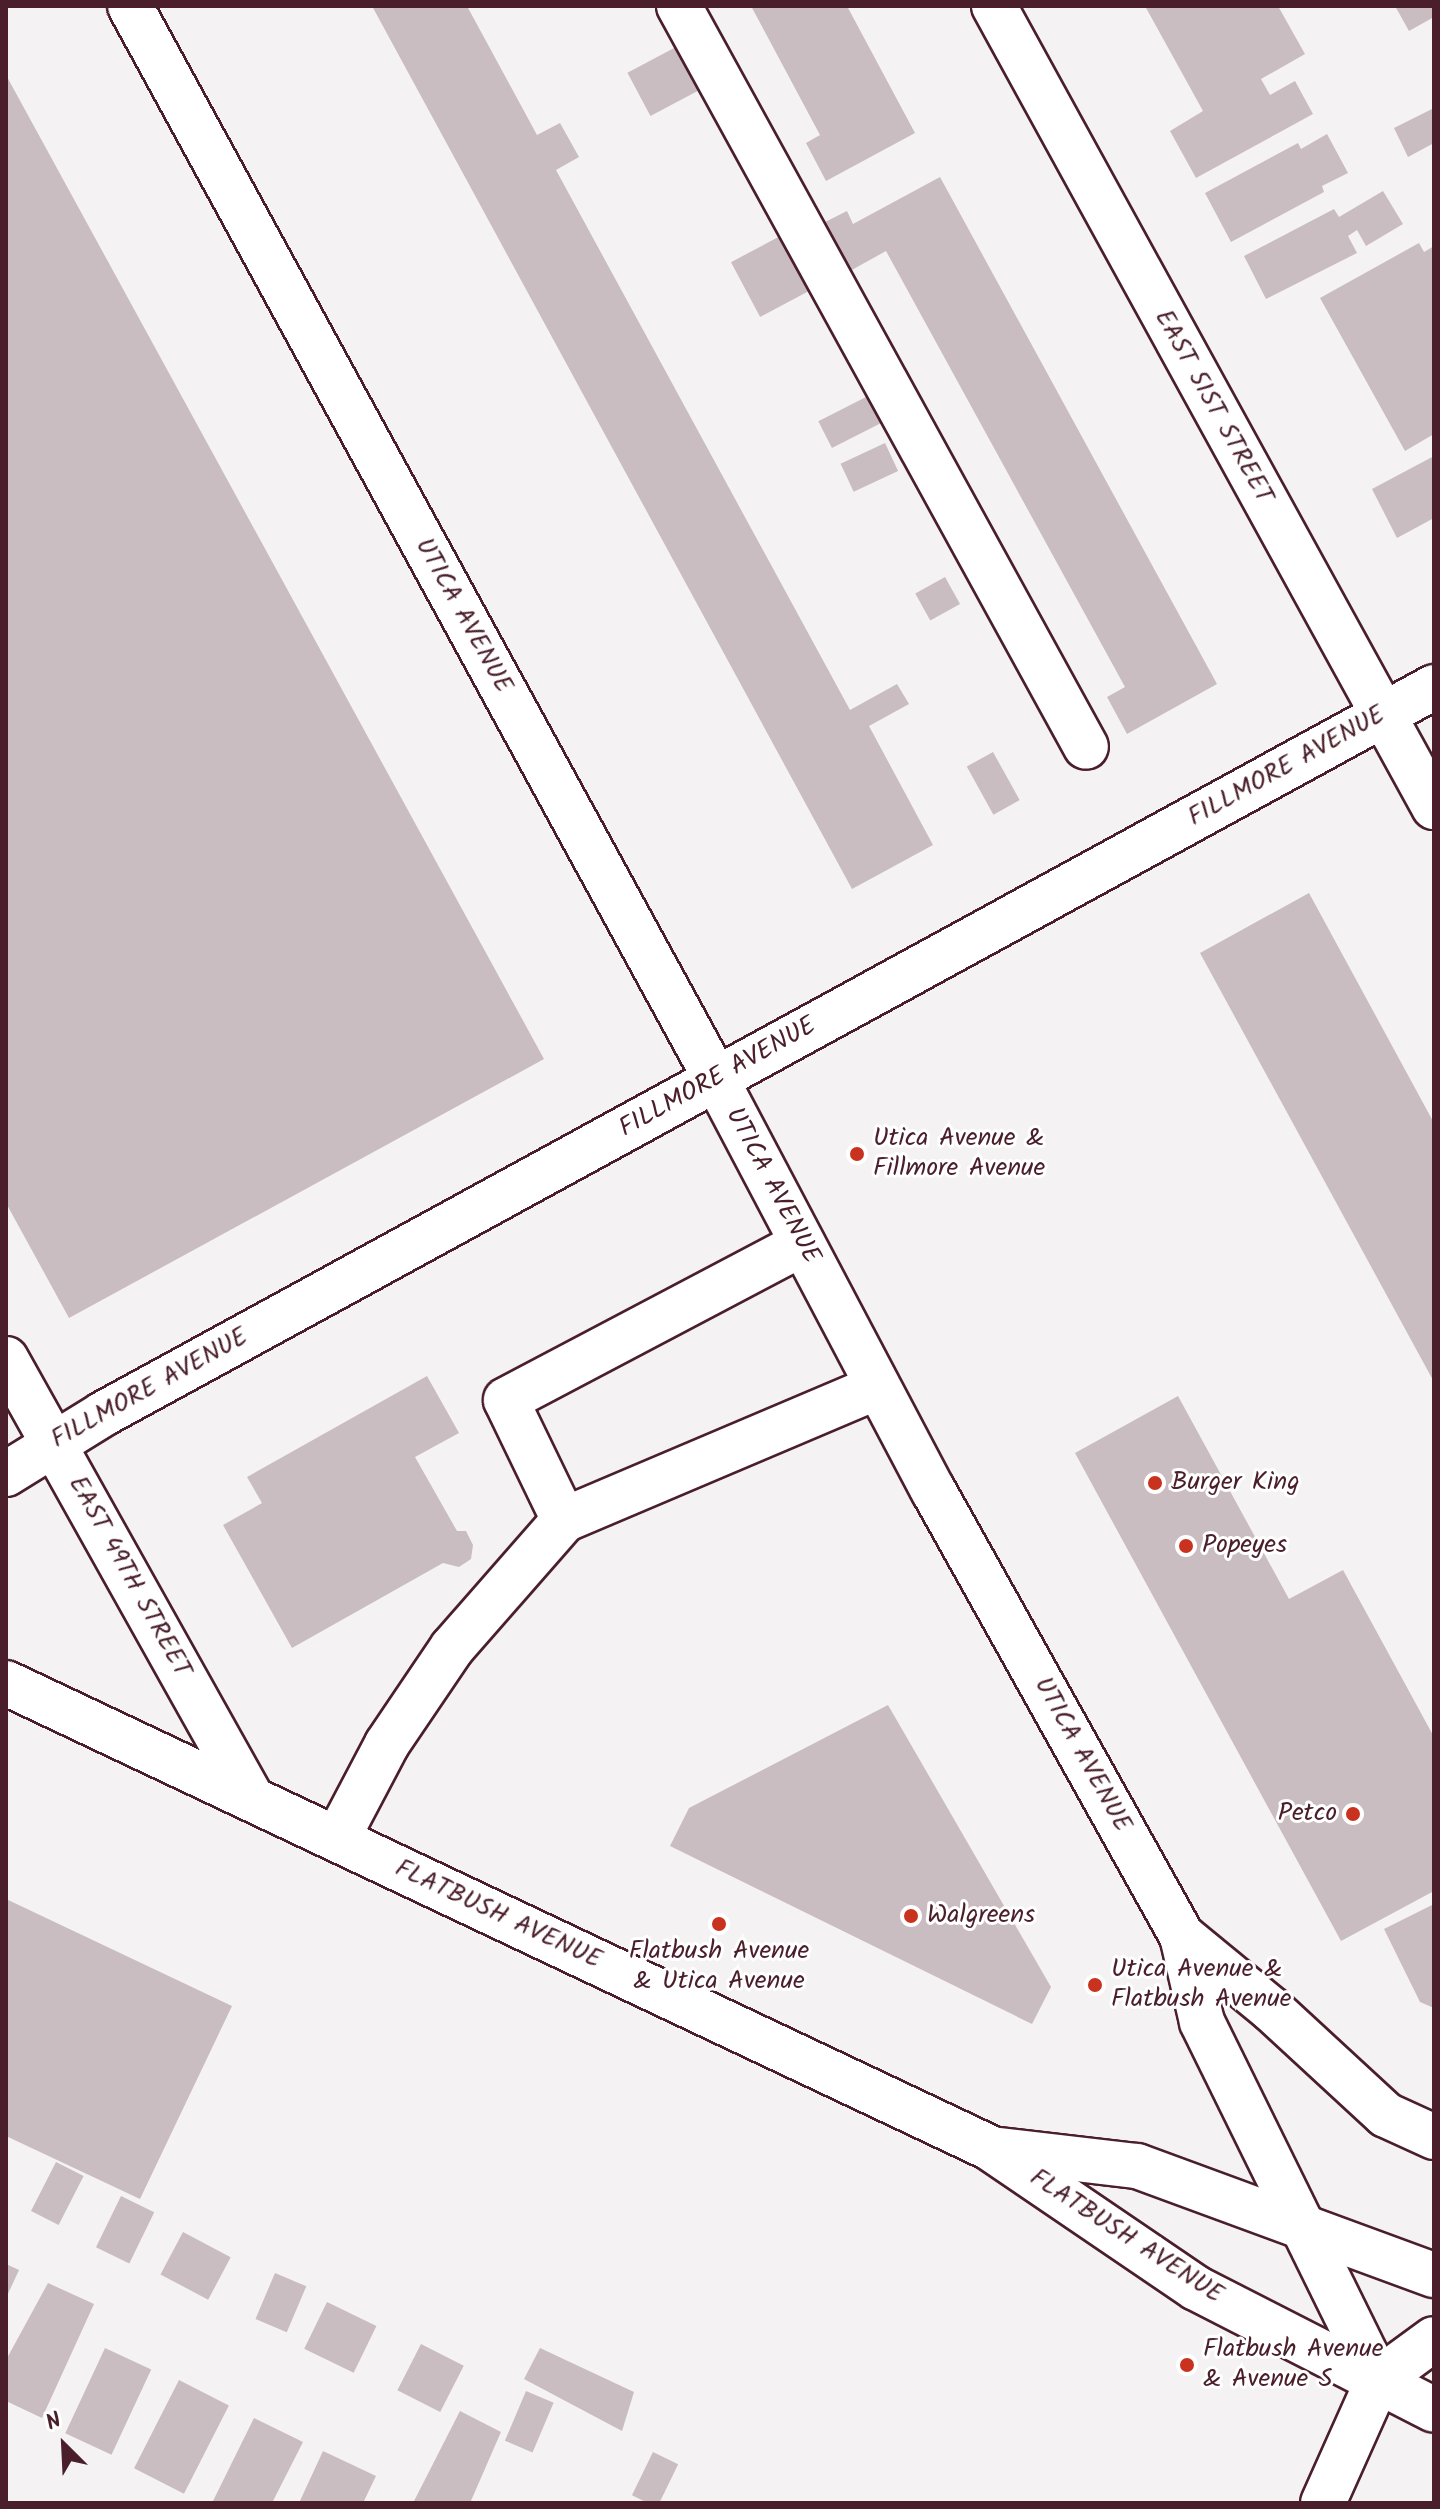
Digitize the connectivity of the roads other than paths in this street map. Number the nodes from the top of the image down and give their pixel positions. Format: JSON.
{"nodes":[{"id":1,"x":130,"y":6,"type":"edge"},
{"id":2,"x":679,"y":6,"type":"edge"},
{"id":3,"x":994,"y":6,"type":"edge"},
{"id":4,"x":1434,"y":687,"type":"edge"},
{"id":5,"x":1384,"y":714,"type":"junction"},
{"id":6,"x":1086,"y":747,"type":"dead end"},
{"id":7,"x":1434,"y":807,"type":"edge"},
{"id":8,"x":716,"y":1079,"type":"junction"},
{"id":9,"x":802,"y":1244,"type":"junction"},
{"id":10,"x":6,"y":1359,"type":"edge"},
{"id":11,"x":877,"y":1387,"type":"junction"},
{"id":12,"x":54,"y":1441,"type":"junction"},
{"id":13,"x":6,"y":1474,"type":"edge"},
{"id":14,"x":564,"y":1520,"type":"junction"},
{"id":15,"x":6,"y":1683,"type":"edge"},
{"id":16,"x":251,"y":1797,"type":"junction"},
{"id":17,"x":337,"y":1839,"type":"junction"},
{"id":18,"x":1182,"y":1936,"type":"junction"},
{"id":19,"x":1434,"y":2137,"type":"edge"},
{"id":20,"x":990,"y":2148,"type":"junction"},
{"id":21,"x":1305,"y":2224,"type":"junction"},
{"id":22,"x":1434,"y":2275,"type":"edge"},
{"id":23,"x":1434,"y":2339,"type":"edge"},
{"id":24,"x":1378,"y":2380,"type":"junction"},
{"id":25,"x":1434,"y":2410,"type":"edge"},
{"id":26,"x":1323,"y":2503,"type":"edge"}],
"edges":[{"from":1,"to":8,"type":"main road","name":"UTICA AVENUE"},
{"from":2,"to":6,"type":"main road"},
{"from":3,"to":5,"type":"main road","name":"EAST 51ST STREET"},
{"from":4,"to":5,"type":"main road","name":"FILLMORE AVENUE"},
{"from":5,"to":7,"type":"main road","name":"EAST 51ST STREET"},
{"from":5,"to":8,"type":"main road","name":"FILLMORE AVENUE"},
{"from":8,"to":9,"type":"main road","name":"UTICA AVENUE"},
{"from":8,"to":12,"type":"main road","name":"FILLMORE AVENUE"},
{"from":9,"to":11,"type":"main road","name":"UTICA AVENUE"},
{"from":9,"to":14,"type":"main road"},
{"from":10,"to":12,"type":"main road","name":"EAST 49TH STREET"},
{"from":11,"to":14,"type":"main road"},
{"from":11,"to":18,"type":"main road","name":"UTICA AVENUE"},
{"from":12,"to":13,"type":"main road","name":"FILLMORE AVENUE"},
{"from":12,"to":16,"type":"main road","name":"EAST 49TH STREET"},
{"from":14,"to":17,"type":"main road"},
{"from":15,"to":16,"type":"main road","name":"FLATBUSH AVENUE"},
{"from":16,"to":17,"type":"main road","name":"FLATBUSH AVENUE"},
{"from":17,"to":20,"type":"main road","name":"FLATBUSH AVENUE"},
{"from":18,"to":19,"type":"main road"},
{"from":18,"to":21,"type":"main road","name":"UTICA AVENUE"},
{"from":20,"to":21,"type":"main road","name":"FLATBUSH AVENUE"},
{"from":20,"to":24,"type":"main road","name":"FLATBUSH AVENUE"},
{"from":21,"to":22,"type":"main road","name":"FLATBUSH AVENUE"},
{"from":21,"to":24,"type":"main road","name":"UTICA AVENUE"},
{"from":23,"to":24,"type":"main road"},
{"from":24,"to":25,"type":"main road","name":"FLATBUSH AVENUE"},
{"from":24,"to":26,"type":"main road"}]}
